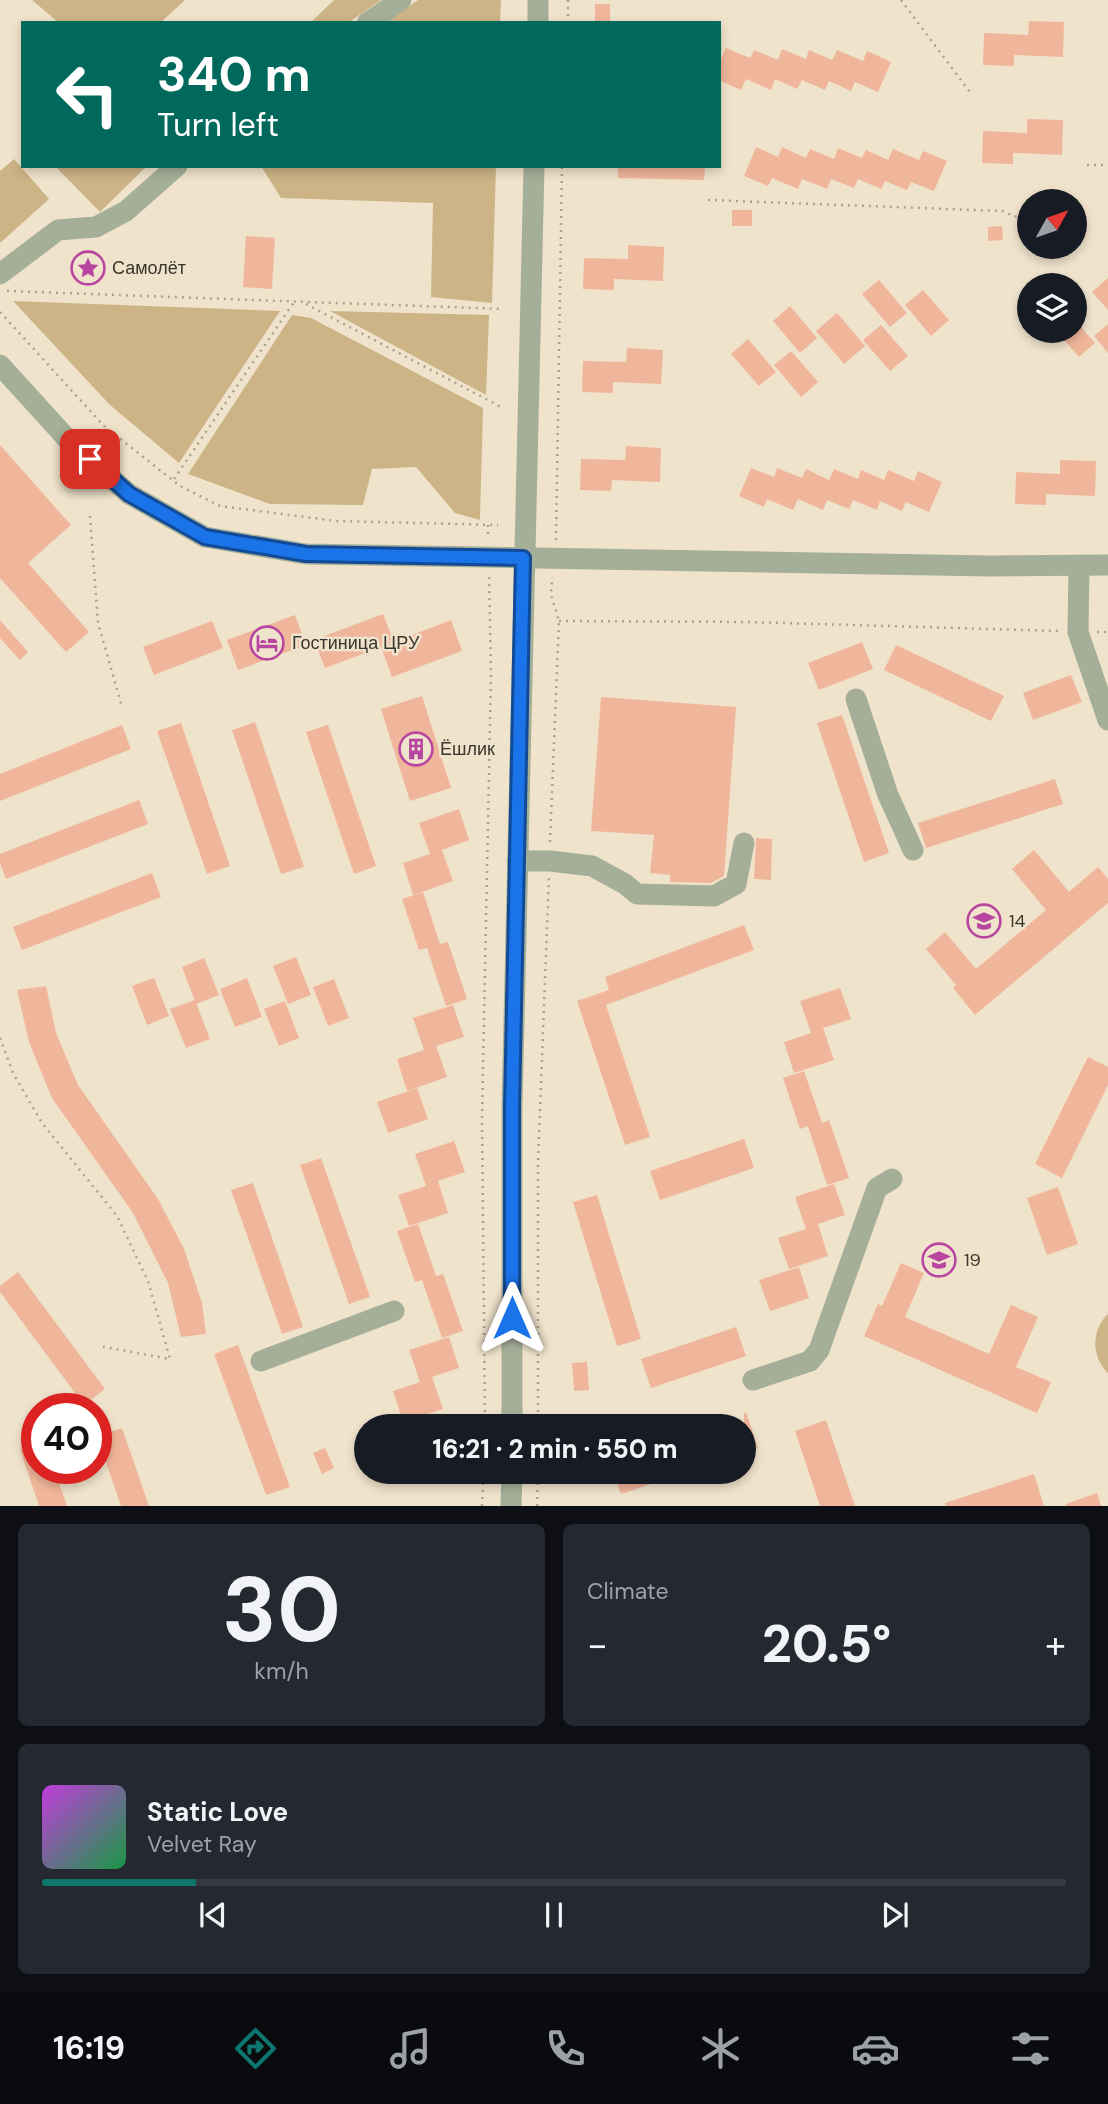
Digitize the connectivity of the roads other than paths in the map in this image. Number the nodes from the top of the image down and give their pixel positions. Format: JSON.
{"nodes":[{"id":1,"x":401,"y":0,"type":"edge"},
{"id":2,"x":538,"y":0,"type":"edge"},
{"id":3,"x":369,"y":21,"type":"edge"},
{"id":4,"x":538,"y":21,"type":"edge"},
{"id":5,"x":175,"y":168,"type":"edge"},
{"id":6,"x":534,"y":168,"type":"edge"},
{"id":7,"x":0,"y":274,"type":"edge"},
{"id":8,"x":0,"y":365,"type":"edge"},
{"id":9,"x":523,"y":558,"type":"junction"},
{"id":10,"x":1108,"y":565,"type":"edge"},
{"id":11,"x":1079,"y":566,"type":"junction"},
{"id":12,"x":856,"y":699,"type":"dead end"},
{"id":13,"x":1108,"y":720,"type":"edge"},
{"id":14,"x":744,"y":843,"type":"dead end"},
{"id":15,"x":913,"y":850,"type":"dead end"},
{"id":16,"x":517,"y":861,"type":"junction"},
{"id":17,"x":892,"y":1179,"type":"dead end"},
{"id":18,"x":394,"y":1311,"type":"dead end"},
{"id":19,"x":261,"y":1361,"type":"dead end"},
{"id":20,"x":753,"y":1380,"type":"dead end"},
{"id":21,"x":512,"y":1414,"type":"edge"},
{"id":22,"x":512,"y":1484,"type":"edge"},
{"id":23,"x":511,"y":1506,"type":"edge"}],
"edges":[{"from":1,"to":3,"type":"street"},
{"from":2,"to":4,"type":"street"},
{"from":5,"to":7,"type":"street"},
{"from":6,"to":9,"type":"street"},
{"from":8,"to":9,"type":"street"},
{"from":9,"to":11,"type":"street"},
{"from":9,"to":16,"type":"street"},
{"from":10,"to":11,"type":"street"},
{"from":11,"to":13,"type":"street"},
{"from":12,"to":15,"type":"street"},
{"from":14,"to":16,"type":"street"},
{"from":16,"to":21,"type":"street"},
{"from":17,"to":20,"type":"street"},
{"from":18,"to":19,"type":"street"},
{"from":22,"to":23,"type":"street"}]}
